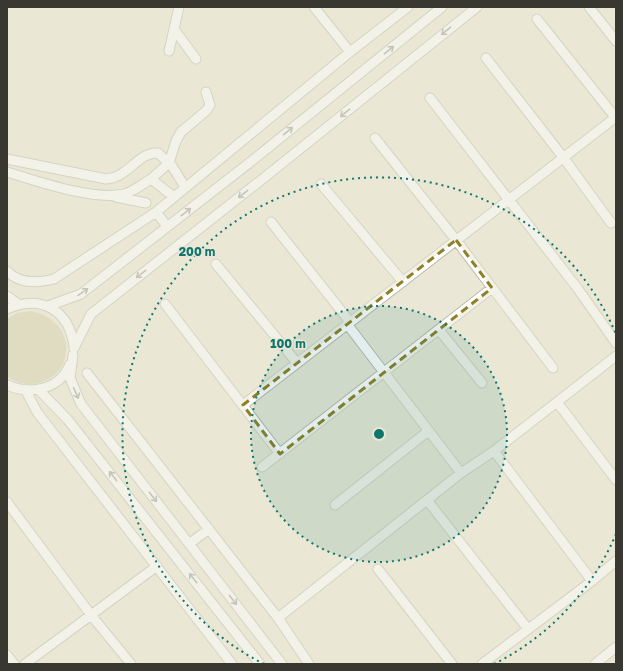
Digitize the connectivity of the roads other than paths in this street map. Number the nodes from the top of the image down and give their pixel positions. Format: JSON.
{"nodes":[{"id":1,"x":179,"y":7,"type":"edge"},
{"id":2,"x":408,"y":7,"type":"edge"},
{"id":3,"x":442,"y":7,"type":"edge"},
{"id":4,"x":477,"y":7,"type":"edge"},
{"id":5,"x":589,"y":7,"type":"edge"},
{"id":6,"x":316,"y":8,"type":"edge"},
{"id":7,"x":537,"y":19,"type":"dead end"},
{"id":8,"x":174,"y":30,"type":"junction"},
{"id":9,"x":616,"y":41,"type":"edge"},
{"id":10,"x":169,"y":51,"type":"dead end"},
{"id":11,"x":350,"y":52,"type":"junction"},
{"id":12,"x":486,"y":58,"type":"dead end"},
{"id":13,"x":196,"y":59,"type":"dead end"},
{"id":14,"x":206,"y":92,"type":"dead end"},
{"id":15,"x":430,"y":98,"type":"dead end"},
{"id":16,"x":615,"y":117,"type":"edge"},
{"id":17,"x":375,"y":138,"type":"dead end"},
{"id":18,"x":563,"y":158,"type":"junction"},
{"id":19,"x":7,"y":159,"type":"edge"},
{"id":20,"x":169,"y":163,"type":"junction"},
{"id":21,"x":7,"y":172,"type":"edge"},
{"id":22,"x":151,"y":179,"type":"junction"},
{"id":23,"x":321,"y":184,"type":"dead end"},
{"id":24,"x":186,"y":187,"type":"junction"},
{"id":25,"x":109,"y":196,"type":"junction"},
{"id":26,"x":174,"y":196,"type":"junction"},
{"id":27,"x":509,"y":199,"type":"junction"},
{"id":28,"x":146,"y":203,"type":"dead end"},
{"id":29,"x":156,"y":212,"type":"junction"},
{"id":30,"x":271,"y":222,"type":"dead end"},
{"id":31,"x":612,"y":223,"type":"dead end"},
{"id":32,"x":167,"y":226,"type":"junction"},
{"id":33,"x":456,"y":240,"type":"junction"},
{"id":34,"x":216,"y":264,"type":"dead end"},
{"id":35,"x":7,"y":271,"type":"edge"},
{"id":36,"x":403,"y":282,"type":"junction"},
{"id":37,"x":492,"y":288,"type":"junction"},
{"id":38,"x":7,"y":296,"type":"edge"},
{"id":39,"x":18,"y":304,"type":"junction"},
{"id":40,"x":165,"y":304,"type":"dead end"},
{"id":41,"x":48,"y":306,"type":"junction"},
{"id":42,"x":7,"y":309,"type":"edge"},
{"id":43,"x":349,"y":323,"type":"junction"},
{"id":44,"x":439,"y":330,"type":"junction"},
{"id":45,"x":616,"y":343,"type":"edge"},
{"id":46,"x":73,"y":352,"type":"junction"},
{"id":47,"x":616,"y":356,"type":"edge"},
{"id":48,"x":297,"y":363,"type":"junction"},
{"id":49,"x":553,"y":368,"type":"dead end"},
{"id":50,"x":383,"y":372,"type":"junction"},
{"id":51,"x":86,"y":373,"type":"dead end"},
{"id":52,"x":482,"y":383,"type":"dead end"},
{"id":53,"x":7,"y":385,"type":"edge"},
{"id":54,"x":7,"y":390,"type":"edge"},
{"id":55,"x":21,"y":390,"type":"junction"},
{"id":56,"x":39,"y":390,"type":"junction"},
{"id":57,"x":557,"y":402,"type":"junction"},
{"id":58,"x":243,"y":405,"type":"junction"},
{"id":59,"x":427,"y":432,"type":"junction"},
{"id":60,"x":494,"y":451,"type":"junction"},
{"id":61,"x":280,"y":454,"type":"junction"},
{"id":62,"x":262,"y":467,"type":"dead end"},
{"id":63,"x":461,"y":473,"type":"junction"},
{"id":64,"x":616,"y":480,"type":"edge"},
{"id":65,"x":427,"y":500,"type":"junction"},
{"id":66,"x":7,"y":502,"type":"edge"},
{"id":67,"x":335,"y":505,"type":"dead end"},
{"id":68,"x":209,"y":529,"type":"junction"},
{"id":69,"x":189,"y":544,"type":"junction"},
{"id":70,"x":616,"y":561,"type":"edge"},
{"id":71,"x":157,"y":566,"type":"junction"},
{"id":72,"x":378,"y":569,"type":"dead end"},
{"id":73,"x":592,"y":581,"type":"junction"},
{"id":74,"x":91,"y":615,"type":"junction"},
{"id":75,"x":278,"y":618,"type":"junction"},
{"id":76,"x":528,"y":629,"type":"junction"},
{"id":77,"x":616,"y":647,"type":"edge"},
{"id":78,"x":7,"y":655,"type":"edge"},
{"id":79,"x":14,"y":664,"type":"edge"},
{"id":80,"x":25,"y":664,"type":"edge"},
{"id":81,"x":131,"y":664,"type":"edge"},
{"id":82,"x":232,"y":664,"type":"edge"},
{"id":83,"x":260,"y":664,"type":"edge"},
{"id":84,"x":282,"y":664,"type":"edge"},
{"id":85,"x":309,"y":664,"type":"edge"},
{"id":86,"x":452,"y":664,"type":"edge"},
{"id":87,"x":482,"y":664,"type":"edge"},
{"id":88,"x":595,"y":664,"type":"edge"}],
"edges":[{"from":1,"to":8,"type":"street"},
{"from":2,"to":11,"type":"street"},
{"from":32,"to":3,"type":"street","one_way":true},
{"from":4,"to":46,"type":"street","one_way":true},
{"from":5,"to":9,"type":"street"},
{"from":6,"to":11,"type":"street"},
{"from":7,"to":16,"type":"street"},
{"from":8,"to":10,"type":"street"},
{"from":8,"to":13,"type":"street"},
{"from":11,"to":24,"type":"street"},
{"from":12,"to":18,"type":"street"},
{"from":14,"to":20,"type":"street"},
{"from":15,"to":27,"type":"street"},
{"from":16,"to":18,"type":"street"},
{"from":17,"to":33,"type":"street"},
{"from":18,"to":27,"type":"street"},
{"from":18,"to":31,"type":"street"},
{"from":19,"to":20,"type":"street"},
{"from":20,"to":22,"type":"street"},
{"from":20,"to":24,"type":"street"},
{"from":21,"to":25,"type":"street"},
{"from":22,"to":25,"type":"street"},
{"from":22,"to":26,"type":"street"},
{"from":23,"to":36,"type":"street"},
{"from":24,"to":26,"type":"street"},
{"from":25,"to":28,"type":"street"},
{"from":26,"to":29,"type":"street"},
{"from":27,"to":33,"type":"street"},
{"from":27,"to":45,"type":"street"},
{"from":29,"to":32,"type":"street"},
{"from":29,"to":35,"type":"street"},
{"from":30,"to":43,"type":"street"},
{"from":41,"to":32,"type":"street","one_way":true},
{"from":33,"to":36,"type":"street"},
{"from":33,"to":37,"type":"street"},
{"from":34,"to":48,"type":"street"},
{"from":36,"to":43,"type":"street"},
{"from":37,"to":44,"type":"street"},
{"from":37,"to":49,"type":"street"},
{"from":38,"to":39,"type":"street"},
{"from":39,"to":41,"type":"street"},
{"from":39,"to":42,"type":"street"},
{"from":40,"to":58,"type":"street"},
{"from":41,"to":46,"type":"street"},
{"from":43,"to":48,"type":"street"},
{"from":43,"to":50,"type":"street"},
{"from":44,"to":50,"type":"street"},
{"from":44,"to":52,"type":"street"},
{"from":46,"to":56,"type":"street"},
{"from":46,"to":69,"type":"street","one_way":true},
{"from":47,"to":57,"type":"street"},
{"from":48,"to":58,"type":"street"},
{"from":50,"to":59,"type":"street"},
{"from":50,"to":61,"type":"street"},
{"from":51,"to":68,"type":"street"},
{"from":53,"to":55,"type":"street"},
{"from":54,"to":55,"type":"street"},
{"from":55,"to":56,"type":"street"},
{"from":55,"to":71,"type":"street"},
{"from":83,"to":56,"type":"street","one_way":true},
{"from":57,"to":60,"type":"street"},
{"from":57,"to":64,"type":"street"},
{"from":58,"to":61,"type":"street"},
{"from":59,"to":63,"type":"street"},
{"from":59,"to":67,"type":"street"},
{"from":60,"to":63,"type":"street"},
{"from":60,"to":73,"type":"street"},
{"from":61,"to":62,"type":"street"},
{"from":63,"to":65,"type":"street"},
{"from":65,"to":75,"type":"street"},
{"from":65,"to":76,"type":"street"},
{"from":66,"to":74,"type":"street"},
{"from":68,"to":69,"type":"street"},
{"from":68,"to":75,"type":"street"},
{"from":69,"to":84,"type":"street","one_way":true},
{"from":70,"to":73,"type":"street"},
{"from":71,"to":74,"type":"street"},
{"from":71,"to":82,"type":"street"},
{"from":72,"to":86,"type":"street"},
{"from":73,"to":76,"type":"street"},
{"from":74,"to":80,"type":"street"},
{"from":74,"to":81,"type":"street"},
{"from":75,"to":85,"type":"street"},
{"from":76,"to":87,"type":"street"},
{"from":77,"to":88,"type":"street"},
{"from":78,"to":79,"type":"street"}]}
